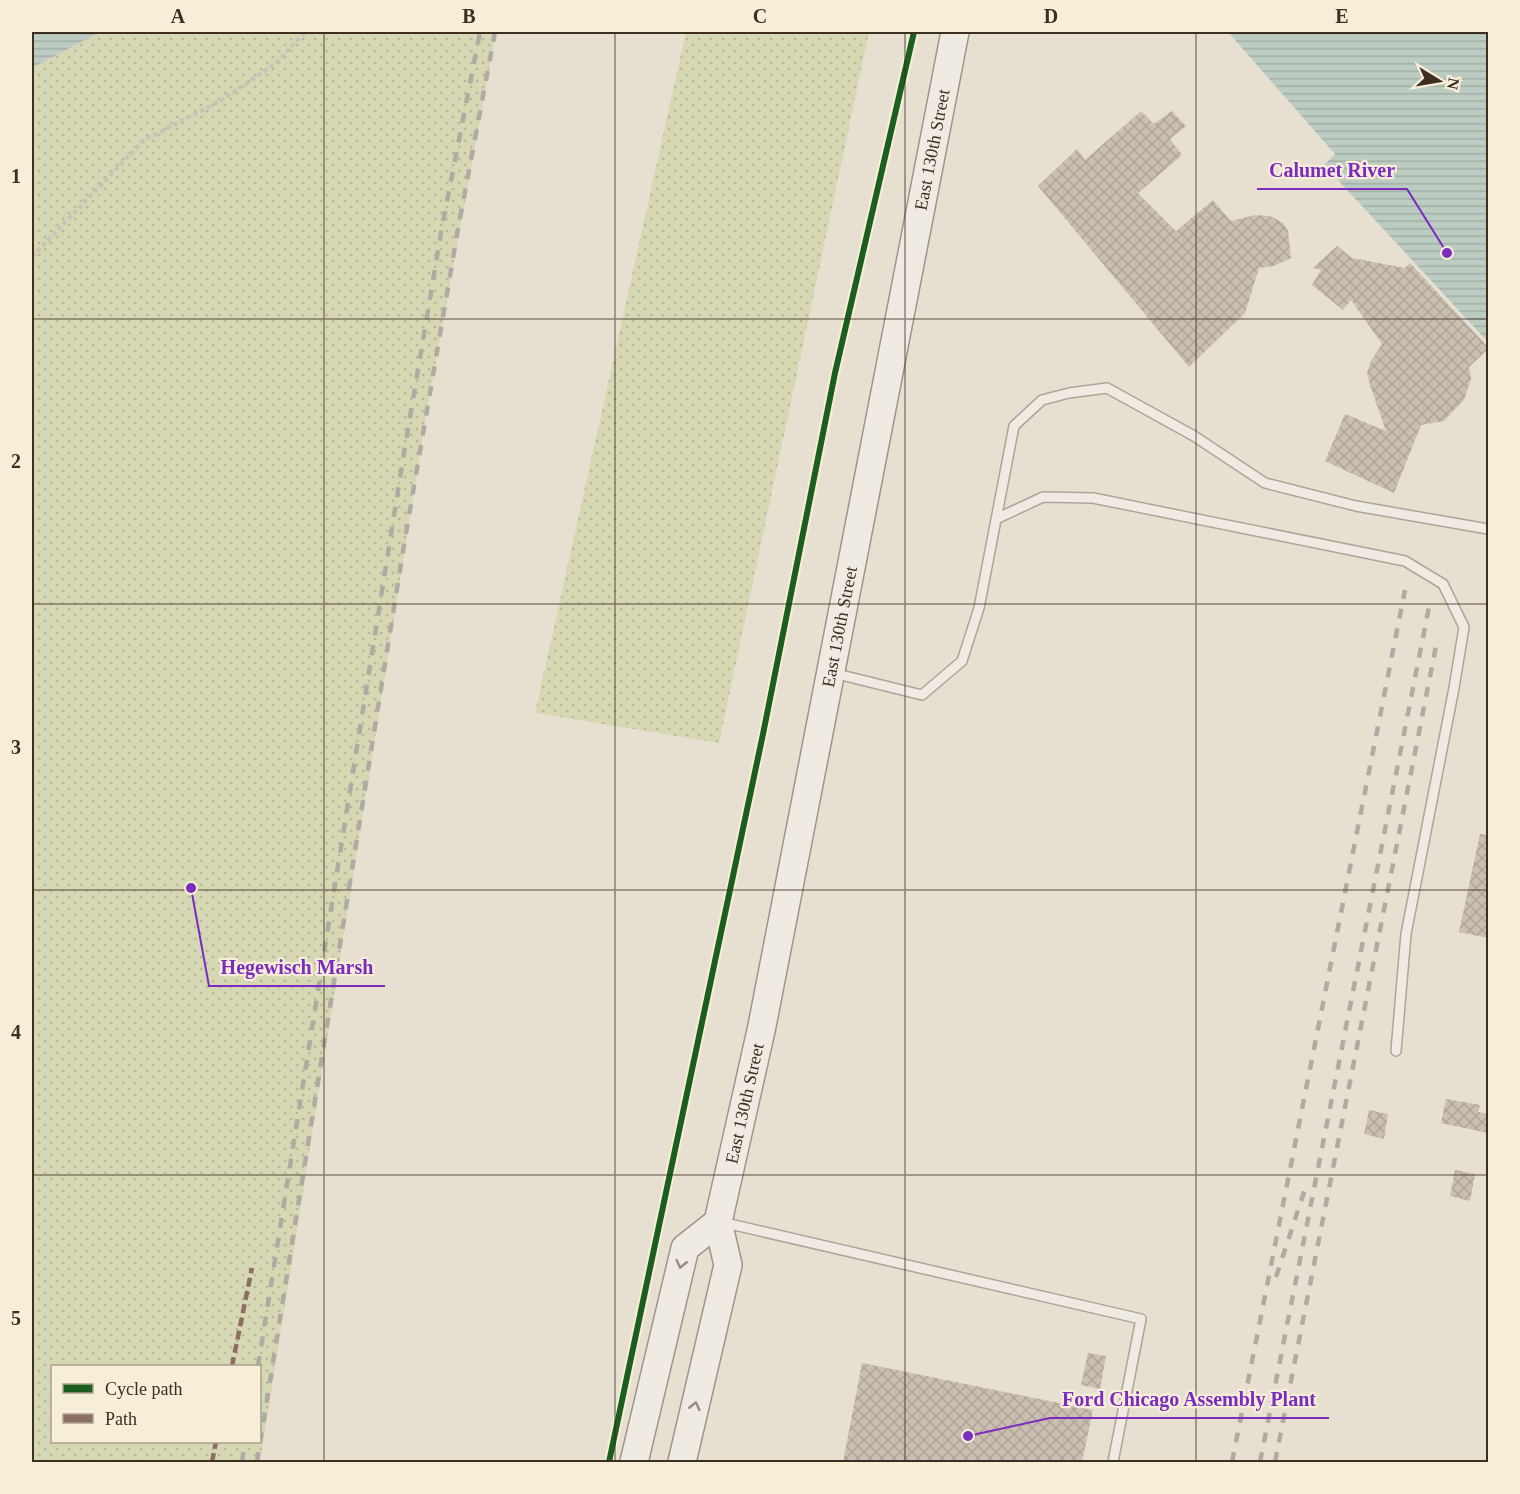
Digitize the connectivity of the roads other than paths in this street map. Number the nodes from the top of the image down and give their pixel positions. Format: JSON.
{"nodes":[{"id":1,"x":955,"y":32,"type":"edge"},
{"id":2,"x":996,"y":519,"type":"junction"},
{"id":3,"x":1488,"y":529,"type":"edge"},
{"id":4,"x":830,"y":672,"type":"junction"},
{"id":5,"x":1396,"y":1051,"type":"dead end"},
{"id":6,"x":718,"y":1222,"type":"junction"},
{"id":7,"x":634,"y":1462,"type":"edge"},
{"id":8,"x":681,"y":1462,"type":"edge"},
{"id":9,"x":1113,"y":1462,"type":"edge"}],
"edges":[{"from":1,"to":4,"type":"main road","name":"East 130th Street"},
{"from":2,"to":3,"type":"lane"},
{"from":2,"to":4,"type":"lane"},
{"from":2,"to":5,"type":"lane"},
{"from":4,"to":6,"type":"main road","name":"East 130th Street"},
{"from":6,"to":7,"type":"main road","one_way":true},
{"from":8,"to":6,"type":"main road","name":"East 130th Street","one_way":true},
{"from":6,"to":9,"type":"lane"}]}
